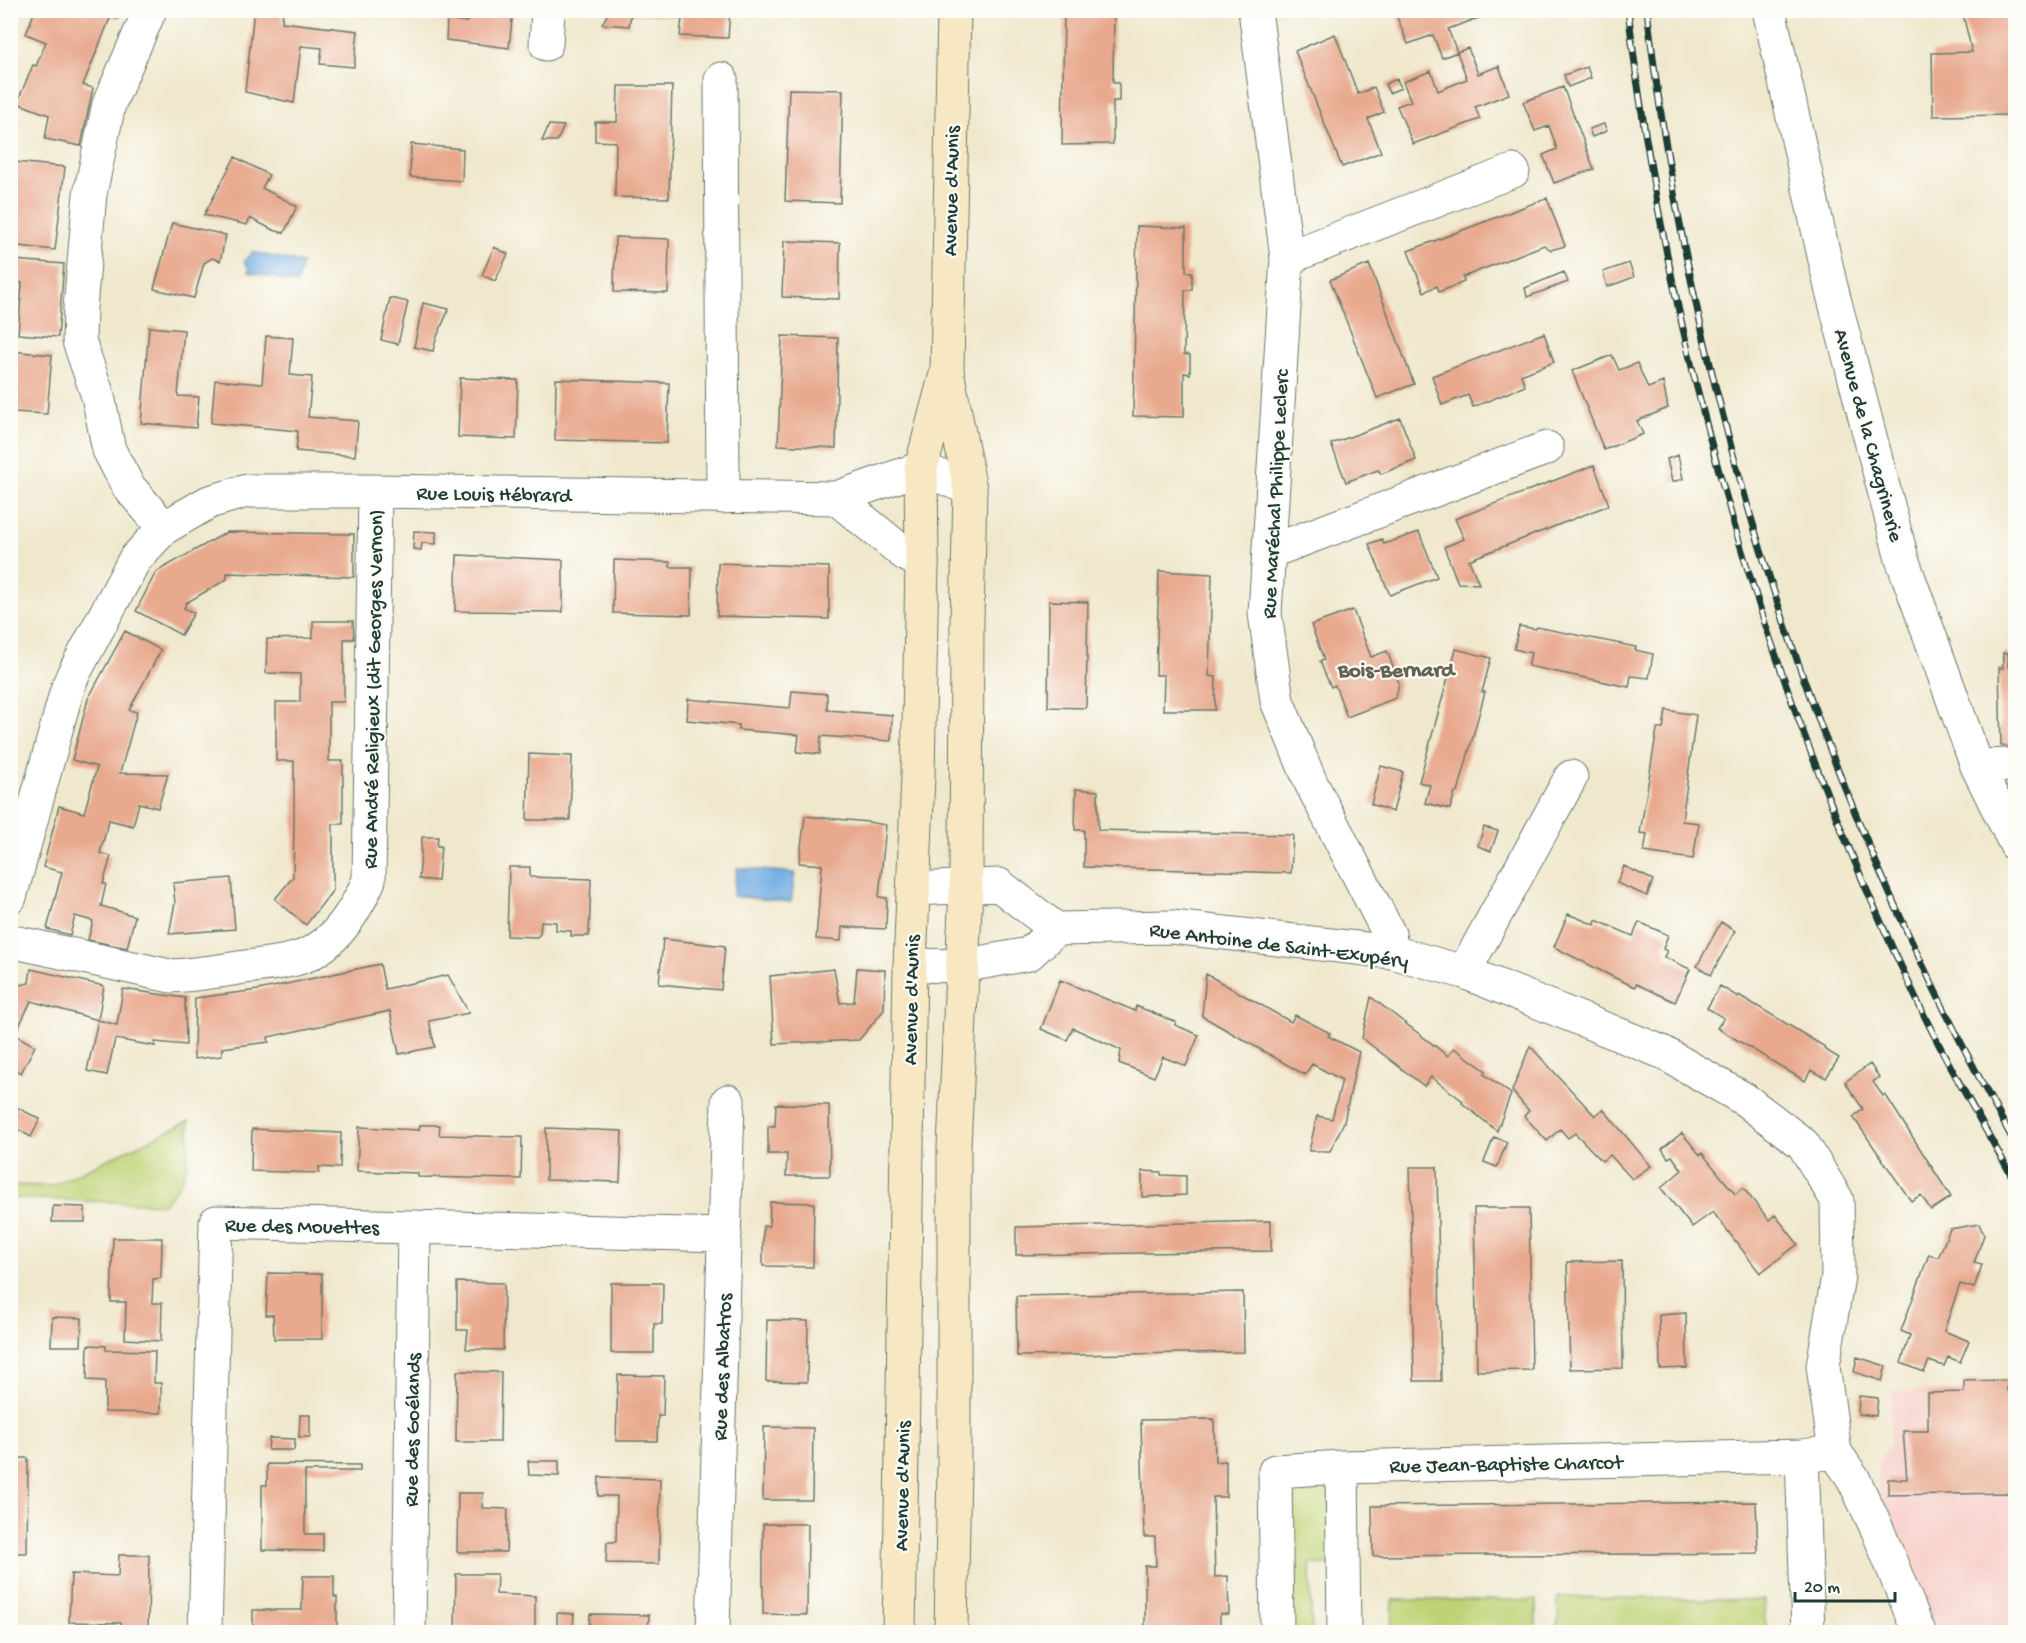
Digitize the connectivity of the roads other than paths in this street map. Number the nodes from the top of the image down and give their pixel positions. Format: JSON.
{"nodes":[{"id":1,"x":150,"y":10,"type":"edge"},
{"id":2,"x":548,"y":10,"type":"edge"},
{"id":3,"x":954,"y":10,"type":"edge"},
{"id":4,"x":1769,"y":10,"type":"edge"},
{"id":5,"x":1259,"y":12,"type":"edge"},
{"id":6,"x":546,"y":44,"type":"dead end"},
{"id":7,"x":722,"y":79,"type":"dead end"},
{"id":8,"x":1513,"y":171,"type":"dead end"},
{"id":9,"x":1287,"y":258,"type":"junction"},
{"id":10,"x":946,"y":371,"type":"junction"},
{"id":11,"x":1547,"y":448,"type":"dead end"},
{"id":12,"x":921,"y":468,"type":"junction"},
{"id":13,"x":970,"y":489,"type":"junction"},
{"id":14,"x":375,"y":491,"type":"junction"},
{"id":15,"x":723,"y":497,"type":"junction"},
{"id":16,"x":836,"y":498,"type":"junction"},
{"id":17,"x":165,"y":528,"type":"junction"},
{"id":18,"x":1269,"y":552,"type":"junction"},
{"id":19,"x":922,"y":564,"type":"junction"},
{"id":20,"x":2016,"y":765,"type":"edge"},
{"id":21,"x":1977,"y":766,"type":"junction"},
{"id":22,"x":1571,"y":777,"type":"dead end"},
{"id":23,"x":2016,"y":845,"type":"edge"},
{"id":24,"x":966,"y":887,"type":"junction"},
{"id":25,"x":914,"y":889,"type":"junction"},
{"id":26,"x":10,"y":897,"type":"edge"},
{"id":27,"x":1056,"y":929,"type":"junction"},
{"id":28,"x":10,"y":941,"type":"edge"},
{"id":29,"x":1392,"y":952,"type":"junction"},
{"id":30,"x":910,"y":965,"type":"junction"},
{"id":31,"x":962,"y":966,"type":"junction"},
{"id":32,"x":1464,"y":972,"type":"junction"},
{"id":33,"x":728,"y":1101,"type":"dead end"},
{"id":34,"x":414,"y":1227,"type":"junction"},
{"id":35,"x":726,"y":1235,"type":"junction"},
{"id":36,"x":1834,"y":1452,"type":"junction"},
{"id":37,"x":1802,"y":1456,"type":"junction"},
{"id":38,"x":1342,"y":1467,"type":"junction"},
{"id":39,"x":205,"y":1632,"type":"edge"},
{"id":40,"x":409,"y":1632,"type":"edge"},
{"id":41,"x":713,"y":1632,"type":"edge"},
{"id":42,"x":899,"y":1632,"type":"edge"},
{"id":43,"x":951,"y":1632,"type":"edge"},
{"id":44,"x":1277,"y":1632,"type":"edge"},
{"id":45,"x":1344,"y":1632,"type":"edge"},
{"id":46,"x":1808,"y":1632,"type":"edge"},
{"id":47,"x":1919,"y":1632,"type":"edge"}],
"edges":[{"from":1,"to":17,"type":"street"},
{"from":2,"to":6,"type":"street"},
{"from":3,"to":10,"type":"main road","name":"Avenue d'Aunis"},
{"from":4,"to":21,"type":"street","name":"Avenue de la Chagrinerie"},
{"from":5,"to":9,"type":"street","name":"Rue Maréchal Philippe Leclerc"},
{"from":7,"to":15,"type":"street"},
{"from":8,"to":9,"type":"street"},
{"from":9,"to":18,"type":"street","name":"Rue Maréchal Philippe Leclerc"},
{"from":10,"to":12,"type":"main road","name":"Avenue d'Aunis"},
{"from":10,"to":13,"type":"main road","name":"Avenue d'Aunis"},
{"from":11,"to":18,"type":"street"},
{"from":12,"to":13,"type":"street"},
{"from":12,"to":16,"type":"street","name":"Rue Louis Hébrard"},
{"from":12,"to":19,"type":"main road","name":"Avenue d'Aunis"},
{"from":13,"to":24,"type":"main road","name":"Avenue d'Aunis"},
{"from":14,"to":15,"type":"street","name":"Rue Louis Hébrard"},
{"from":14,"to":17,"type":"street","name":"Rue Louis Hébrard"},
{"from":14,"to":28,"type":"street","name":"Rue André Religieux (dit Georges Vernon)"},
{"from":15,"to":16,"type":"street","name":"Rue Louis Hébrard"},
{"from":16,"to":19,"type":"street"},
{"from":17,"to":26,"type":"street","name":"Rue Louis Hébrard"},
{"from":18,"to":29,"type":"street","name":"Rue Maréchal Philippe Leclerc"},
{"from":19,"to":25,"type":"main road","name":"Avenue d'Aunis"},
{"from":20,"to":21,"type":"street"},
{"from":21,"to":23,"type":"street","name":"Avenue de la Chagrinerie"},
{"from":22,"to":32,"type":"street"},
{"from":24,"to":25,"type":"street"},
{"from":24,"to":27,"type":"street"},
{"from":24,"to":31,"type":"main road","name":"Avenue d'Aunis"},
{"from":25,"to":30,"type":"main road","name":"Avenue d'Aunis"},
{"from":27,"to":29,"type":"street","name":"Rue Antoine de Saint-Exupéry"},
{"from":27,"to":31,"type":"street"},
{"from":29,"to":32,"type":"street","name":"Rue Antoine de Saint-Exupéry"},
{"from":30,"to":31,"type":"street"},
{"from":30,"to":42,"type":"main road","name":"Avenue d'Aunis"},
{"from":31,"to":43,"type":"main road","name":"Avenue d'Aunis"},
{"from":32,"to":36,"type":"street","name":"Rue Antoine de Saint-Exupéry"},
{"from":33,"to":35,"type":"street","name":"Rue des Albatros"},
{"from":34,"to":35,"type":"street","name":"Rue des Mouettes"},
{"from":34,"to":39,"type":"street","name":"Rue des Mouettes"},
{"from":34,"to":40,"type":"street","name":"Rue des Goélands"},
{"from":35,"to":41,"type":"street","name":"Rue des Albatros"},
{"from":36,"to":37,"type":"street","name":"Rue Jean-Baptiste Charcot"},
{"from":36,"to":47,"type":"street","name":"Rue Antoine de Saint-Exupéry"},
{"from":37,"to":38,"type":"street","name":"Rue Jean-Baptiste Charcot"},
{"from":37,"to":46,"type":"street"},
{"from":38,"to":44,"type":"street","name":"Rue Jean-Baptiste Charcot"},
{"from":38,"to":45,"type":"street"}]}
